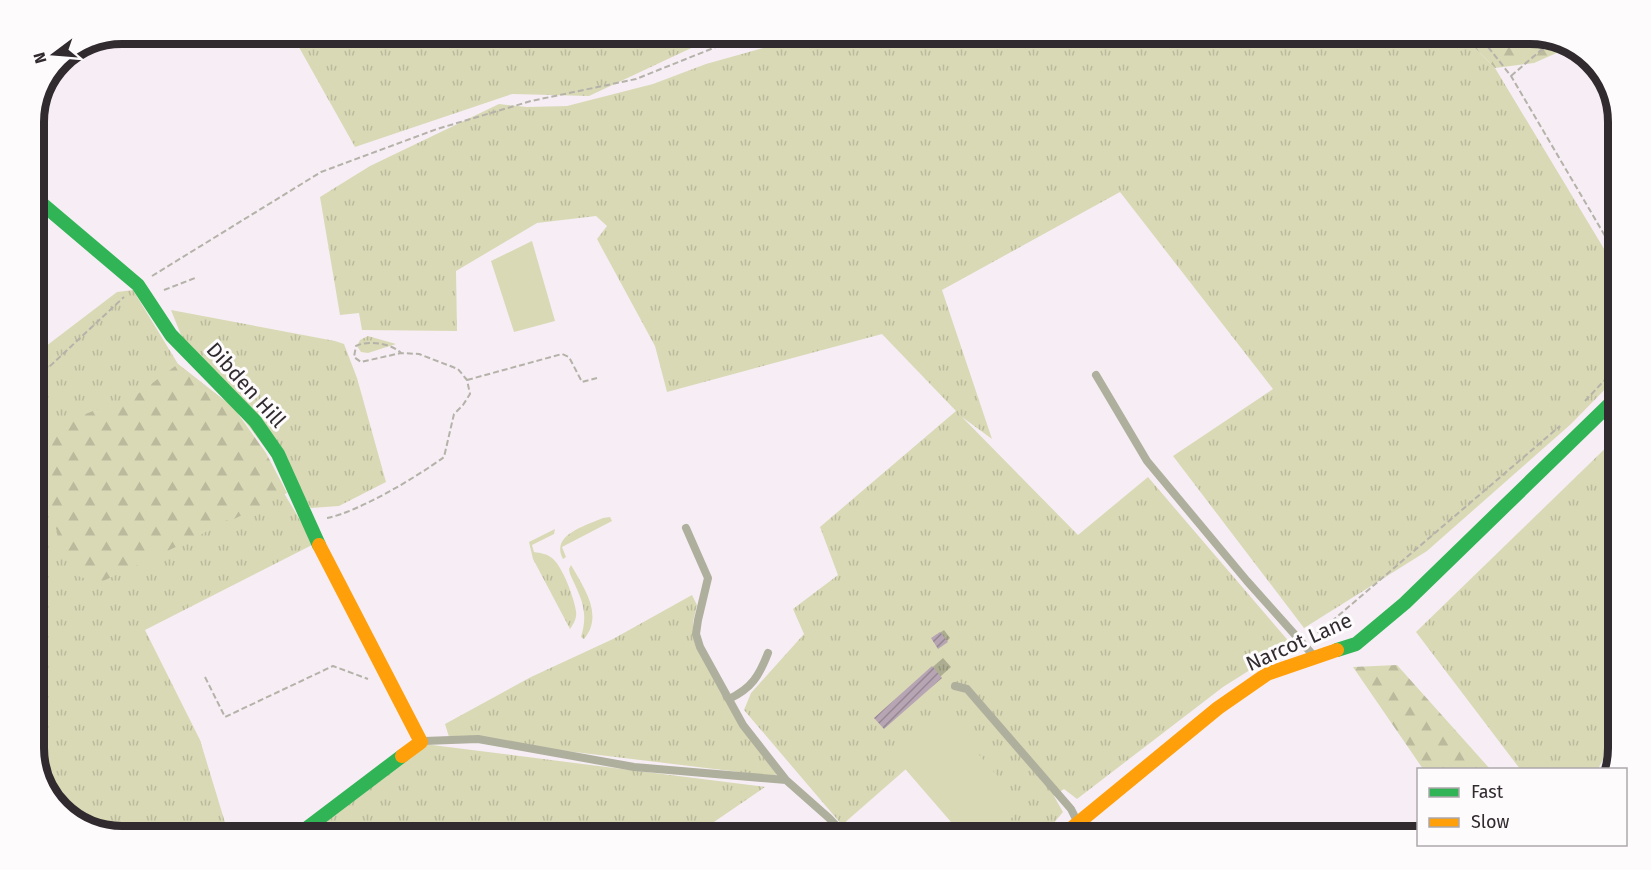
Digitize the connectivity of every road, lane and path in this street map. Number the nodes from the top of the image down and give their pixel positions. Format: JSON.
{"nodes":[{"id":1,"x":724,"y":44,"type":"edge"},
{"id":2,"x":1486,"y":44,"type":"edge"},
{"id":3,"x":1548,"y":46,"type":"edge"},
{"id":4,"x":1511,"y":76,"type":"junction"},
{"id":5,"x":44,"y":205,"type":"edge"},
{"id":6,"x":1607,"y":240,"type":"edge"},
{"id":7,"x":195,"y":278,"type":"dead end"},
{"id":8,"x":138,"y":285,"type":"junction"},
{"id":9,"x":148,"y":297,"type":"junction"},
{"id":10,"x":401,"y":353,"type":"junction"},
{"id":11,"x":44,"y":369,"type":"edge"},
{"id":12,"x":1096,"y":375,"type":"dead end"},
{"id":13,"x":1607,"y":377,"type":"edge"},
{"id":14,"x":597,"y":378,"type":"dead end"},
{"id":15,"x":467,"y":380,"type":"junction"},
{"id":16,"x":1607,"y":406,"type":"edge"},
{"id":17,"x":1579,"y":408,"type":"dead end"},
{"id":18,"x":1562,"y":423,"type":"dead end"},
{"id":19,"x":309,"y":522,"type":"junction"},
{"id":20,"x":686,"y":528,"type":"dead end"},
{"id":21,"x":1303,"y":645,"type":"junction"},
{"id":22,"x":768,"y":653,"type":"dead end"},
{"id":23,"x":1316,"y":658,"type":"junction"},
{"id":24,"x":205,"y":677,"type":"dead end"},
{"id":25,"x":375,"y":682,"type":"dead end"},
{"id":26,"x":955,"y":686,"type":"dead end"},
{"id":27,"x":729,"y":699,"type":"junction"},
{"id":28,"x":421,"y":742,"type":"junction"},
{"id":29,"x":786,"y":780,"type":"junction"},
{"id":30,"x":1078,"y":823,"type":"junction"},
{"id":31,"x":310,"y":826,"type":"edge"},
{"id":32,"x":836,"y":826,"type":"edge"},
{"id":33,"x":1074,"y":826,"type":"edge"},
{"id":34,"x":1081,"y":826,"type":"edge"}],
"edges":[{"from":1,"to":8,"type":"path"},
{"from":2,"to":4,"type":"path"},
{"from":3,"to":4,"type":"path"},
{"from":4,"to":6,"type":"path"},
{"from":5,"to":8,"type":"street","name":"Dibden Hill"},
{"from":7,"to":9,"type":"path"},
{"from":8,"to":9,"type":"street","name":"Dibden Hill"},
{"from":8,"to":11,"type":"path"},
{"from":9,"to":19,"type":"street","name":"Dibden Hill"},
{"from":10,"to":10,"type":"path"},
{"from":10,"to":15,"type":"path"},
{"from":12,"to":21,"type":"lane"},
{"from":13,"to":17,"type":"path"},
{"from":14,"to":15,"type":"path"},
{"from":15,"to":19,"type":"path"},
{"from":16,"to":23,"type":"street","name":"Narcot Lane"},
{"from":18,"to":21,"type":"path"},
{"from":19,"to":28,"type":"street","name":"Dibden Hill"},
{"from":20,"to":27,"type":"lane"},
{"from":21,"to":23,"type":"lane"},
{"from":22,"to":27,"type":"lane"},
{"from":23,"to":30,"type":"street","name":"Narcot Lane"},
{"from":24,"to":25,"type":"path"},
{"from":26,"to":30,"type":"lane"},
{"from":27,"to":29,"type":"lane"},
{"from":28,"to":29,"type":"lane"},
{"from":28,"to":31,"type":"street"},
{"from":29,"to":32,"type":"lane"},
{"from":30,"to":33,"type":"street","name":"Narcot Lane"},
{"from":30,"to":34,"type":"lane"}]}
